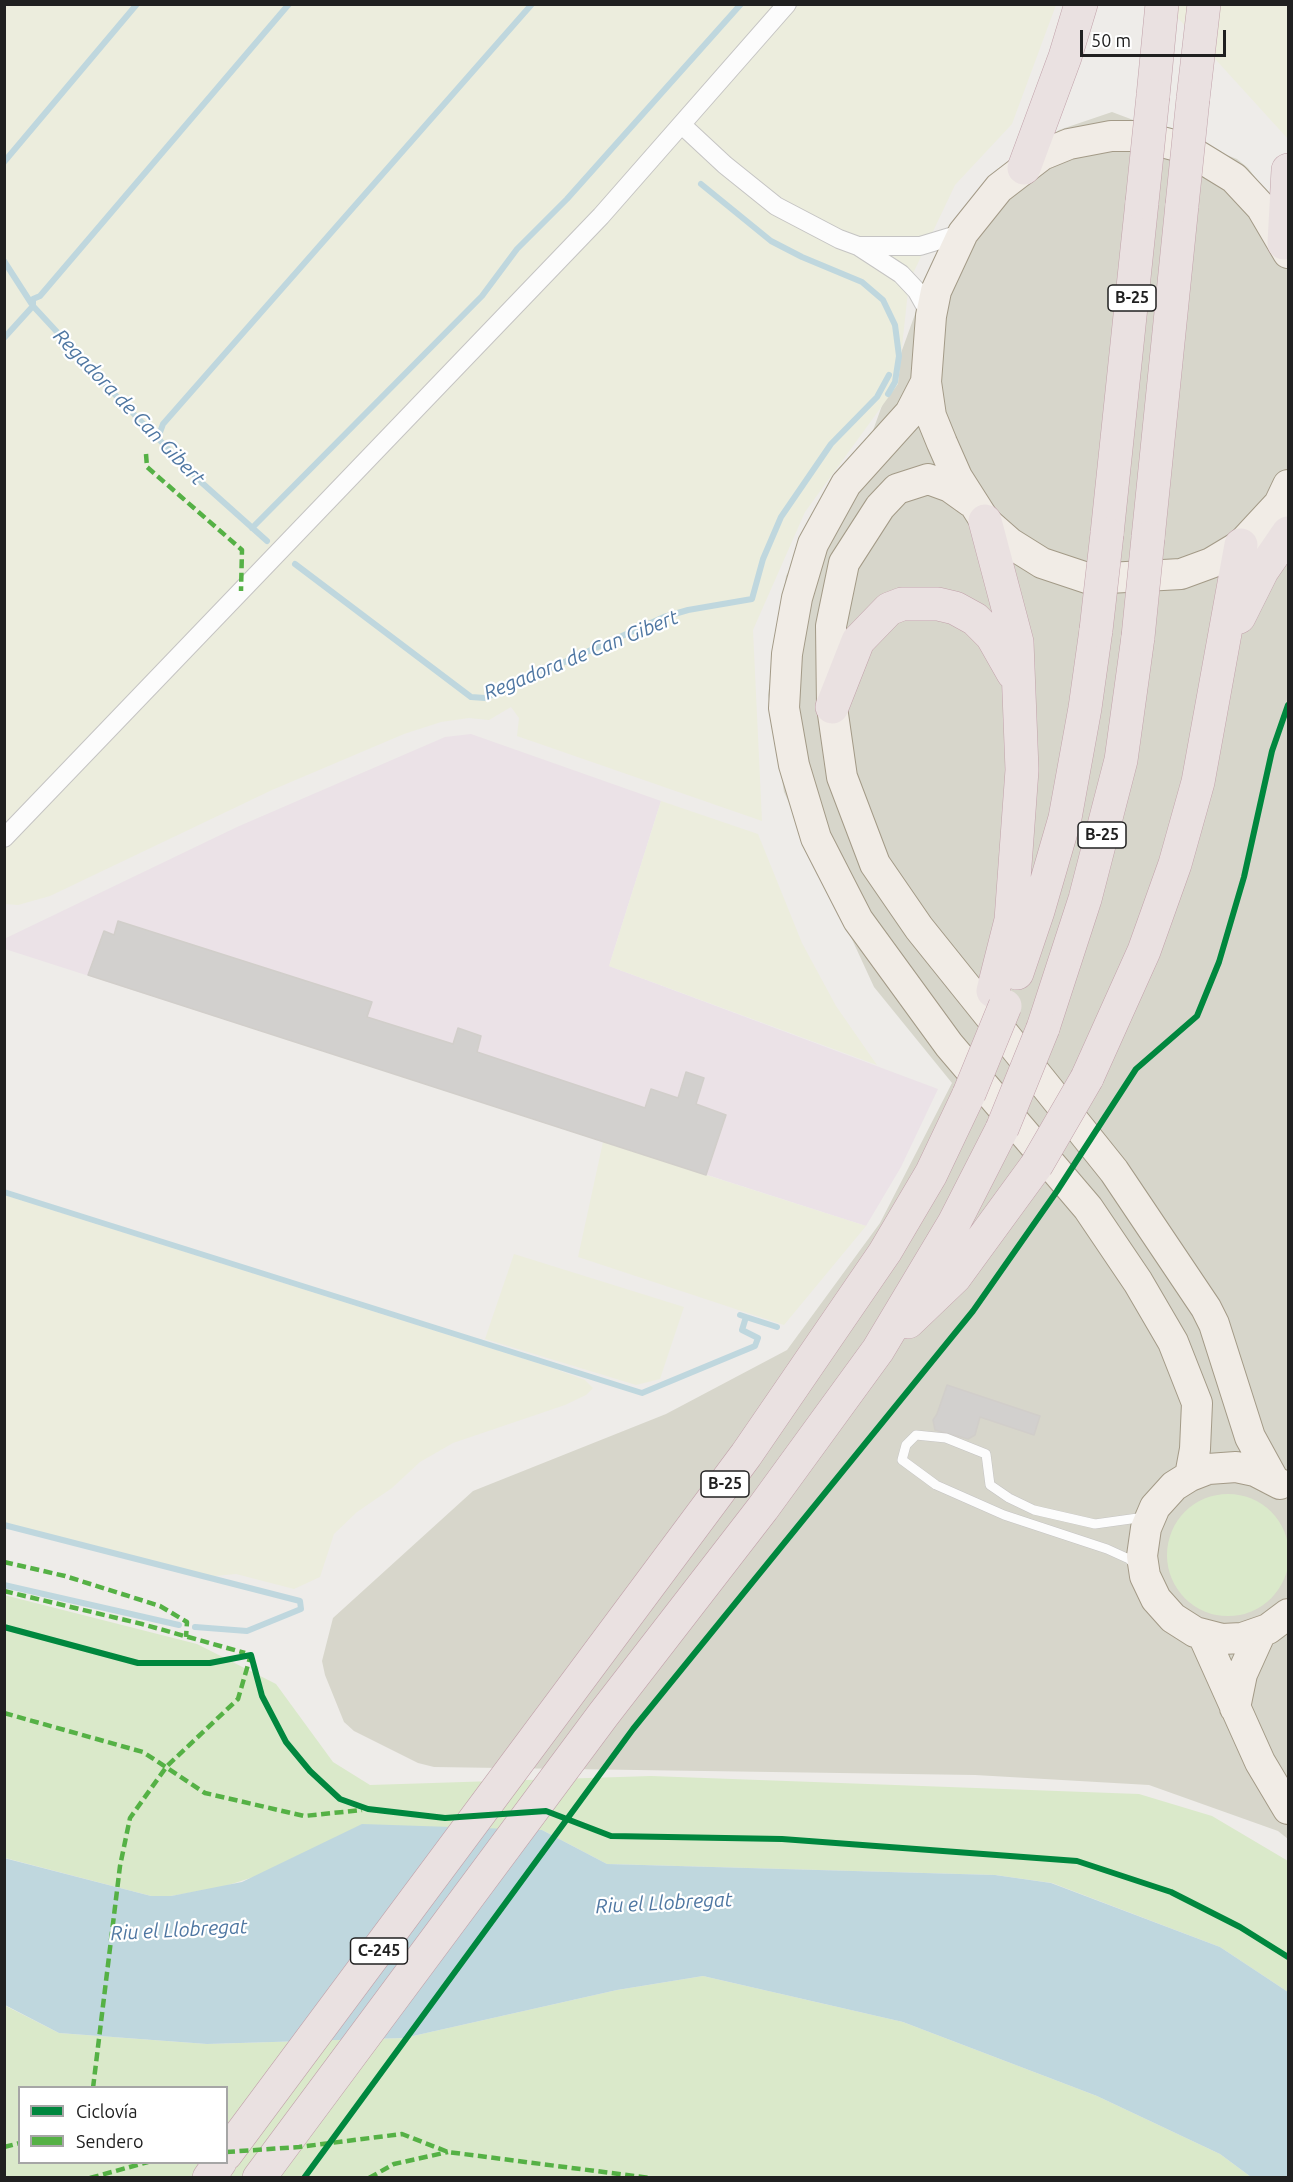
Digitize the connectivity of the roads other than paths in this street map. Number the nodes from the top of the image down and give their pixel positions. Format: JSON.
{"nodes":[{"id":1,"x":787,"y":4,"type":"edge"},
{"id":2,"x":1081,"y":4,"type":"edge"},
{"id":3,"x":1162,"y":4,"type":"edge"},
{"id":4,"x":1204,"y":4,"type":"edge"},
{"id":5,"x":682,"y":125,"type":"junction"},
{"id":6,"x":1024,"y":168,"type":"junction"},
{"id":7,"x":1288,"y":170,"type":"edge"},
{"id":8,"x":963,"y":233,"type":"junction"},
{"id":9,"x":858,"y":246,"type":"junction"},
{"id":10,"x":1286,"y":248,"type":"edge"},
{"id":11,"x":931,"y":315,"type":"junction"},
{"id":12,"x":926,"y":382,"type":"junction"},
{"id":13,"x":1288,"y":485,"type":"edge"},
{"id":14,"x":978,"y":512,"type":"junction"},
{"id":15,"x":1288,"y":532,"type":"edge"},
{"id":16,"x":1241,"y":545,"type":"junction"},
{"id":17,"x":1221,"y":654,"type":"junction"},
{"id":18,"x":1016,"y":680,"type":"junction"},
{"id":19,"x":832,"y":707,"type":"junction"},
{"id":20,"x":4,"y":838,"type":"edge"},
{"id":21,"x":999,"y":998,"type":"junction"},
{"id":22,"x":878,"y":1350,"type":"junction"},
{"id":23,"x":1190,"y":1476,"type":"junction"},
{"id":24,"x":1281,"y":1485,"type":"edge"},
{"id":25,"x":1151,"y":1515,"type":"junction"},
{"id":26,"x":1145,"y":1576,"type":"junction"},
{"id":27,"x":1280,"y":1622,"type":"edge"},
{"id":28,"x":1203,"y":1635,"type":"junction"},
{"id":29,"x":1235,"y":1708,"type":"junction"},
{"id":30,"x":557,"y":1711,"type":"joint"},
{"id":31,"x":603,"y":1715,"type":"joint"},
{"id":32,"x":1288,"y":1809,"type":"edge"},
{"id":33,"x":228,"y":2151,"type":"edge"},
{"id":34,"x":219,"y":2164,"type":"edge"},
{"id":35,"x":209,"y":2178,"type":"edge"},
{"id":36,"x":259,"y":2178,"type":"edge"}],
"edges":[{"from":1,"to":5,"type":"street"},
{"from":2,"to":6,"type":"highway"},
{"from":3,"to":21,"type":"highway","number":"B-25","bridge":true},
{"from":4,"to":22,"type":"highway","number":"B-25","bridge":true},
{"from":5,"to":9,"type":"street"},
{"from":5,"to":20,"type":"street"},
{"from":6,"to":8,"type":"main road"},
{"from":6,"to":10,"type":"main road"},
{"from":7,"to":10,"type":"highway"},
{"from":8,"to":9,"type":"street"},
{"from":8,"to":11,"type":"main road"},
{"from":9,"to":11,"type":"street"},
{"from":11,"to":12,"type":"main road"},
{"from":12,"to":14,"type":"main road"},
{"from":12,"to":23,"type":"main road"},
{"from":13,"to":16,"type":"main road"},
{"from":14,"to":16,"type":"main road"},
{"from":14,"to":18,"type":"highway"},
{"from":14,"to":19,"type":"main road"},
{"from":15,"to":17,"type":"highway"},
{"from":16,"to":17,"type":"highway"},
{"from":17,"to":22,"type":"highway","bridge":true},
{"from":18,"to":19,"type":"highway"},
{"from":18,"to":21,"type":"highway"},
{"from":19,"to":24,"type":"main road"},
{"from":21,"to":30,"type":"highway","number":"B-25","bridge":true},
{"from":22,"to":31,"type":"highway","number":"B-25"},
{"from":23,"to":24,"type":"main road"},
{"from":23,"to":25,"type":"main road"},
{"from":25,"to":26,"type":"main road"},
{"from":25,"to":26,"type":"lane"},
{"from":26,"to":28,"type":"main road"},
{"from":27,"to":28,"type":"main road"},
{"from":27,"to":29,"type":"main road"},
{"from":28,"to":29,"type":"main road"},
{"from":29,"to":32,"type":"main road"},
{"from":30,"to":33,"type":"highway","number":"C-245"},
{"from":31,"to":36,"type":"highway","number":"C-245"},
{"from":34,"to":35,"type":"highway"}]}
